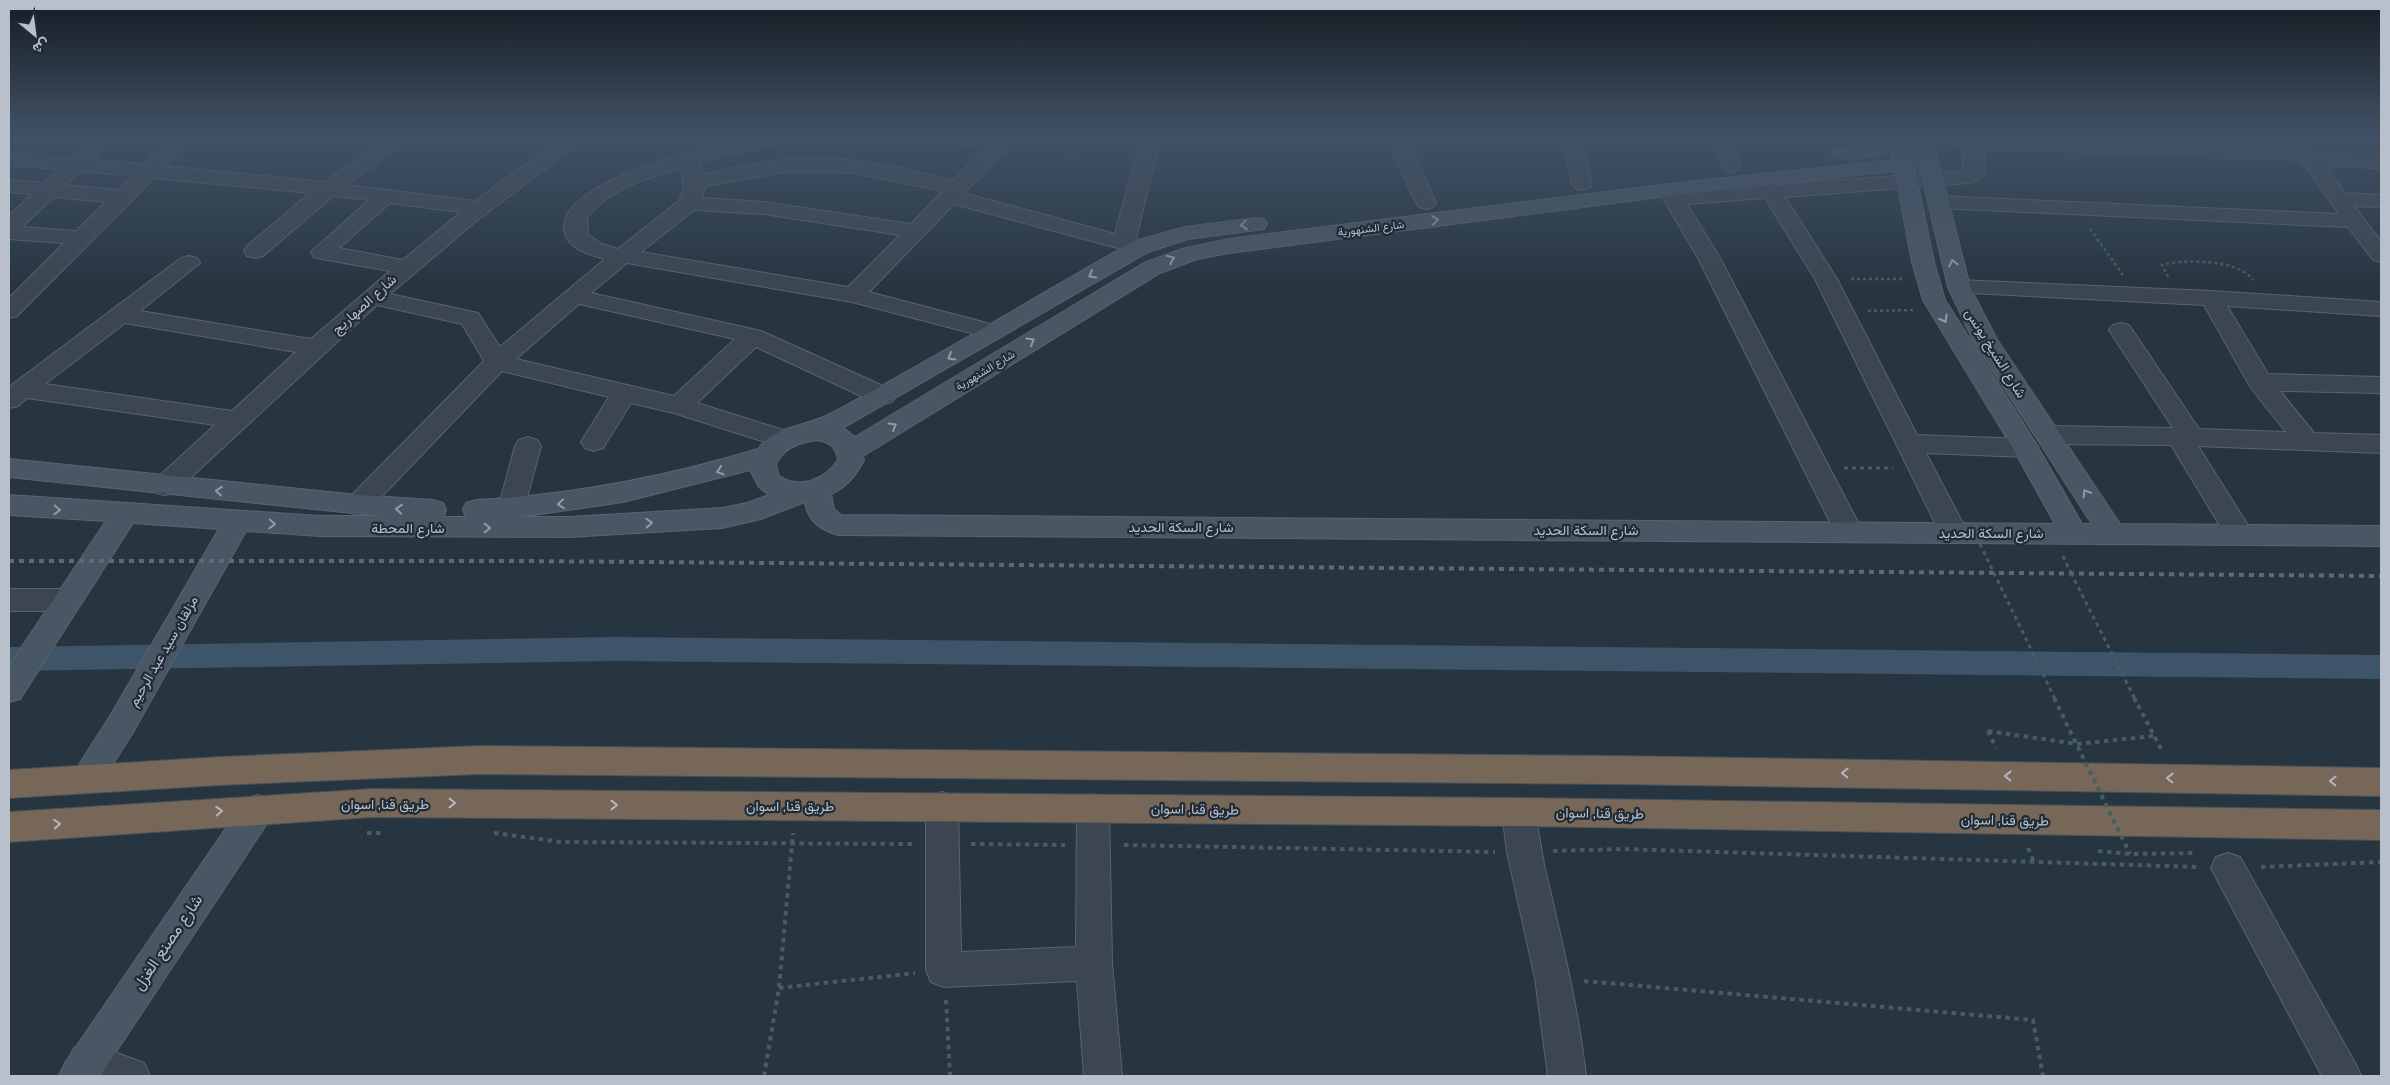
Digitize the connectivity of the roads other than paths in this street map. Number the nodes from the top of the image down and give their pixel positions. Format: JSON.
{"nodes":[{"id":1,"x":25,"y":188,"type":"edge"},
{"id":2,"x":50,"y":188,"type":"edge"},
{"id":3,"x":131,"y":188,"type":"edge"},
{"id":4,"x":307,"y":188,"type":"edge"},
{"id":5,"x":331,"y":188,"type":"edge"},
{"id":6,"x":505,"y":188,"type":"edge"},
{"id":7,"x":612,"y":188,"type":"edge"},
{"id":8,"x":695,"y":188,"type":"edge"},
{"id":9,"x":777,"y":188,"type":"edge"},
{"id":10,"x":940,"y":188,"type":"edge"},
{"id":11,"x":959,"y":188,"type":"edge"},
{"id":12,"x":1140,"y":188,"type":"edge"},
{"id":13,"x":1419,"y":188,"type":"edge"},
{"id":14,"x":1552,"y":188,"type":"edge"},
{"id":15,"x":1742,"y":188,"type":"edge"},
{"id":16,"x":1770,"y":188,"type":"edge"},
{"id":17,"x":1908,"y":188,"type":"edge"},
{"id":18,"x":1930,"y":188,"type":"edge"},
{"id":19,"x":1935,"y":188,"type":"edge"},
{"id":20,"x":1944,"y":188,"type":"edge"},
{"id":21,"x":2334,"y":188,"type":"edge"},
{"id":22,"x":48,"y":190,"type":"junction"},
{"id":23,"x":328,"y":190,"type":"junction"},
{"id":24,"x":1936,"y":191,"type":"junction"},
{"id":25,"x":954,"y":193,"type":"junction"},
{"id":26,"x":1671,"y":195,"type":"junction"},
{"id":27,"x":122,"y":197,"type":"junction"},
{"id":28,"x":385,"y":197,"type":"junction"},
{"id":29,"x":2340,"y":200,"type":"junction"},
{"id":30,"x":2381,"y":201,"type":"edge"},
{"id":31,"x":689,"y":203,"type":"junction"},
{"id":32,"x":1426,"y":203,"type":"junction"},
{"id":33,"x":477,"y":208,"type":"junction"},
{"id":34,"x":764,"y":208,"type":"junction"},
{"id":35,"x":2354,"y":221,"type":"junction"},
{"id":36,"x":9,"y":228,"type":"edge"},
{"id":37,"x":916,"y":231,"type":"junction"},
{"id":38,"x":9,"y":233,"type":"edge"},
{"id":39,"x":81,"y":238,"type":"junction"},
{"id":40,"x":1132,"y":244,"type":"junction"},
{"id":41,"x":255,"y":250,"type":"dead end"},
{"id":42,"x":2381,"y":255,"type":"edge"},
{"id":43,"x":622,"y":256,"type":"junction"},
{"id":44,"x":189,"y":263,"type":"dead end"},
{"id":45,"x":406,"y":267,"type":"junction"},
{"id":46,"x":1958,"y":287,"type":"junction"},
{"id":47,"x":853,"y":294,"type":"junction"},
{"id":48,"x":574,"y":296,"type":"junction"},
{"id":49,"x":373,"y":297,"type":"junction"},
{"id":50,"x":2211,"y":298,"type":"junction"},
{"id":51,"x":2381,"y":309,"type":"edge"},
{"id":52,"x":9,"y":311,"type":"edge"},
{"id":53,"x":121,"y":315,"type":"junction"},
{"id":54,"x":2121,"y":330,"type":"dead end"},
{"id":55,"x":994,"y":332,"type":"junction"},
{"id":56,"x":753,"y":336,"type":"junction"},
{"id":57,"x":316,"y":348,"type":"junction"},
{"id":58,"x":497,"y":362,"type":"junction"},
{"id":59,"x":2260,"y":382,"type":"junction"},
{"id":60,"x":2381,"y":385,"type":"edge"},
{"id":61,"x":625,"y":392,"type":"junction"},
{"id":62,"x":16,"y":395,"type":"edge"},
{"id":63,"x":883,"y":396,"type":"junction"},
{"id":64,"x":679,"y":406,"type":"junction"},
{"id":65,"x":237,"y":420,"type":"junction"},
{"id":66,"x":818,"y":431,"type":"junction"},
{"id":67,"x":2049,"y":435,"type":"junction"},
{"id":68,"x":2185,"y":437,"type":"junction"},
{"id":69,"x":2306,"y":440,"type":"junction"},
{"id":70,"x":594,"y":442,"type":"dead end"},
{"id":71,"x":1908,"y":443,"type":"junction"},
{"id":72,"x":2381,"y":444,"type":"edge"},
{"id":73,"x":528,"y":446,"type":"dead end"},
{"id":74,"x":775,"y":448,"type":"junction"},
{"id":75,"x":2026,"y":448,"type":"junction"},
{"id":76,"x":851,"y":452,"type":"junction"},
{"id":77,"x":9,"y":468,"type":"edge"},
{"id":78,"x":165,"y":486,"type":"junction"},
{"id":79,"x":811,"y":490,"type":"junction"},
{"id":80,"x":9,"y":505,"type":"edge"},
{"id":81,"x":358,"y":505,"type":"junction"},
{"id":82,"x":511,"y":508,"type":"junction"},
{"id":83,"x":126,"y":513,"type":"junction"},
{"id":84,"x":237,"y":522,"type":"junction"},
{"id":85,"x":1849,"y":532,"type":"junction"},
{"id":86,"x":1954,"y":533,"type":"junction"},
{"id":87,"x":2074,"y":534,"type":"junction"},
{"id":88,"x":2112,"y":534,"type":"junction"},
{"id":89,"x":2240,"y":535,"type":"junction"},
{"id":90,"x":2381,"y":536,"type":"edge"},
{"id":91,"x":9,"y":600,"type":"edge"},
{"id":92,"x":68,"y":600,"type":"junction"},
{"id":93,"x":9,"y":690,"type":"edge"},
{"id":94,"x":86,"y":779,"type":"junction"},
{"id":95,"x":2381,"y":782,"type":"edge"},
{"id":96,"x":9,"y":784,"type":"edge"},
{"id":97,"x":942,"y":806,"type":"junction"},
{"id":98,"x":258,"y":808,"type":"junction"},
{"id":99,"x":1093,"y":808,"type":"junction"},
{"id":100,"x":1518,"y":812,"type":"junction"},
{"id":101,"x":2381,"y":825,"type":"edge"},
{"id":102,"x":9,"y":828,"type":"edge"},
{"id":103,"x":2213,"y":860,"type":"road end"},
{"id":104,"x":1094,"y":963,"type":"junction"},
{"id":105,"x":82,"y":1069,"type":"edge"},
{"id":106,"x":131,"y":1076,"type":"edge"},
{"id":107,"x":1103,"y":1076,"type":"edge"},
{"id":108,"x":1567,"y":1076,"type":"edge"},
{"id":109,"x":2342,"y":1076,"type":"edge"}],
"edges":[{"from":1,"to":22,"type":"street"},
{"from":2,"to":22,"type":"street"},
{"from":3,"to":27,"type":"street"},
{"from":4,"to":23,"type":"street"},
{"from":5,"to":23,"type":"street"},
{"from":6,"to":33,"type":"street","name":"شارع الصهاريج"},
{"from":7,"to":43,"type":"street"},
{"from":8,"to":31,"type":"street"},
{"from":9,"to":34,"type":"street"},
{"from":10,"to":25,"type":"street"},
{"from":11,"to":25,"type":"street"},
{"from":12,"to":40,"type":"street"},
{"from":13,"to":32,"type":"street"},
{"from":14,"to":32,"type":"street","name":"شارع الشنهورية"},
{"from":15,"to":26,"type":"street","name":"شارع الشنهورية"},
{"from":16,"to":71,"type":"street"},
{"from":17,"to":75,"type":"street","name":"شارع الشيخ يونس","one_way":true},
{"from":18,"to":24,"type":"street"},
{"from":19,"to":24,"type":"street","name":"شارع الشيخ يونس"},
{"from":20,"to":24,"type":"street"},
{"from":21,"to":29,"type":"street"},
{"from":22,"to":27,"type":"street"},
{"from":22,"to":36,"type":"street"},
{"from":23,"to":28,"type":"street"},
{"from":23,"to":41,"type":"street"},
{"from":24,"to":35,"type":"street"},
{"from":46,"to":24,"type":"street","name":"شارع الشيخ يونس","one_way":true},
{"from":25,"to":37,"type":"street"},
{"from":25,"to":40,"type":"street"},
{"from":76,"to":26,"type":"street","name":"شارع الشنهورية","one_way":true},
{"from":26,"to":85,"type":"street"},
{"from":27,"to":39,"type":"street"},
{"from":28,"to":33,"type":"street"},
{"from":28,"to":45,"type":"street"},
{"from":29,"to":30,"type":"street"},
{"from":29,"to":35,"type":"street"},
{"from":31,"to":34,"type":"street"},
{"from":31,"to":43,"type":"street"},
{"from":32,"to":40,"type":"street","name":"شارع الشنهورية","one_way":true},
{"from":33,"to":45,"type":"street","name":"شارع الصهاريج"},
{"from":34,"to":37,"type":"street"},
{"from":35,"to":42,"type":"street"},
{"from":37,"to":47,"type":"street"},
{"from":38,"to":39,"type":"street"},
{"from":39,"to":52,"type":"street"},
{"from":40,"to":55,"type":"street","name":"شارع الشنهورية","one_way":true},
{"from":43,"to":47,"type":"street"},
{"from":43,"to":48,"type":"street"},
{"from":44,"to":53,"type":"street"},
{"from":45,"to":49,"type":"street","name":"شارع الصهاريج"},
{"from":46,"to":50,"type":"street"},
{"from":46,"to":67,"type":"street","name":"شارع الشيخ يونس"},
{"from":47,"to":55,"type":"street"},
{"from":48,"to":56,"type":"street"},
{"from":48,"to":58,"type":"street"},
{"from":49,"to":57,"type":"street","name":"شارع الصهاريج"},
{"from":49,"to":58,"type":"street"},
{"from":50,"to":51,"type":"street"},
{"from":50,"to":59,"type":"street"},
{"from":53,"to":57,"type":"street"},
{"from":53,"to":62,"type":"street"},
{"from":54,"to":68,"type":"street"},
{"from":55,"to":63,"type":"street","name":"شارع الشنهورية","one_way":true},
{"from":56,"to":63,"type":"street"},
{"from":56,"to":64,"type":"street"},
{"from":57,"to":65,"type":"street","name":"شارع الصهاريج"},
{"from":58,"to":61,"type":"street"},
{"from":58,"to":81,"type":"street"},
{"from":59,"to":60,"type":"street"},
{"from":59,"to":69,"type":"street"},
{"from":61,"to":64,"type":"street"},
{"from":61,"to":70,"type":"street"},
{"from":62,"to":65,"type":"street"},
{"from":63,"to":66,"type":"street","name":"شارع الشنهورية"},
{"from":64,"to":74,"type":"street"},
{"from":65,"to":78,"type":"street","name":"شارع الصهاريج"},
{"from":66,"to":74,"type":"street"},
{"from":66,"to":76,"type":"street"},
{"from":67,"to":68,"type":"street"},
{"from":88,"to":67,"type":"street","name":"شارع الشيخ يونس","one_way":true},
{"from":68,"to":69,"type":"street"},
{"from":68,"to":89,"type":"street"},
{"from":69,"to":72,"type":"street"},
{"from":71,"to":75,"type":"street"},
{"from":71,"to":86,"type":"street"},
{"from":73,"to":82,"type":"street"},
{"from":74,"to":79,"type":"street"},
{"from":74,"to":82,"type":"street","name":"شارع المحطة","one_way":true},
{"from":75,"to":87,"type":"street","name":"شارع الشيخ يونس"},
{"from":76,"to":79,"type":"street"},
{"from":77,"to":78,"type":"street","name":"شارع المحطة"},
{"from":81,"to":78,"type":"street","name":"شارع المحطة","one_way":true},
{"from":84,"to":79,"type":"street","name":"شارع المحطة","one_way":true},
{"from":79,"to":85,"type":"street","name":"شارع السكة الحديد"},
{"from":80,"to":83,"type":"street","name":"شارع المحطة","one_way":true},
{"from":82,"to":81,"type":"street","name":"شارع المحطة","one_way":true},
{"from":83,"to":84,"type":"street","name":"شارع المحطة"},
{"from":83,"to":92,"type":"street"},
{"from":84,"to":94,"type":"street","name":"مزلقان سيد عبد الرحيم"},
{"from":85,"to":86,"type":"street","name":"شارع السكة الحديد"},
{"from":86,"to":87,"type":"street","name":"شارع السكة الحديد"},
{"from":87,"to":88,"type":"street","name":"شارع السكة الحديد"},
{"from":88,"to":89,"type":"street","name":"شارع السكة الحديد"},
{"from":89,"to":90,"type":"street","name":"شارع السكة الحديد"},
{"from":91,"to":92,"type":"street"},
{"from":92,"to":93,"type":"street"},
{"from":95,"to":94,"type":"highway","one_way":true},
{"from":94,"to":96,"type":"highway"},
{"from":98,"to":97,"type":"highway","name":"طريق قنا, اسوان","one_way":true},
{"from":97,"to":99,"type":"highway","name":"طريق قنا, اسوان"},
{"from":97,"to":104,"type":"street"},
{"from":102,"to":98,"type":"highway","name":"طريق قنا, اسوان","one_way":true},
{"from":98,"to":105,"type":"street","name":"شارع مصنع الغزل"},
{"from":99,"to":100,"type":"highway","name":"طريق قنا, اسوان"},
{"from":99,"to":104,"type":"street"},
{"from":100,"to":101,"type":"highway","name":"طريق قنا, اسوان"},
{"from":100,"to":108,"type":"street"},
{"from":103,"to":109,"type":"street"},
{"from":104,"to":107,"type":"street"},
{"from":105,"to":106,"type":"street"}]}
